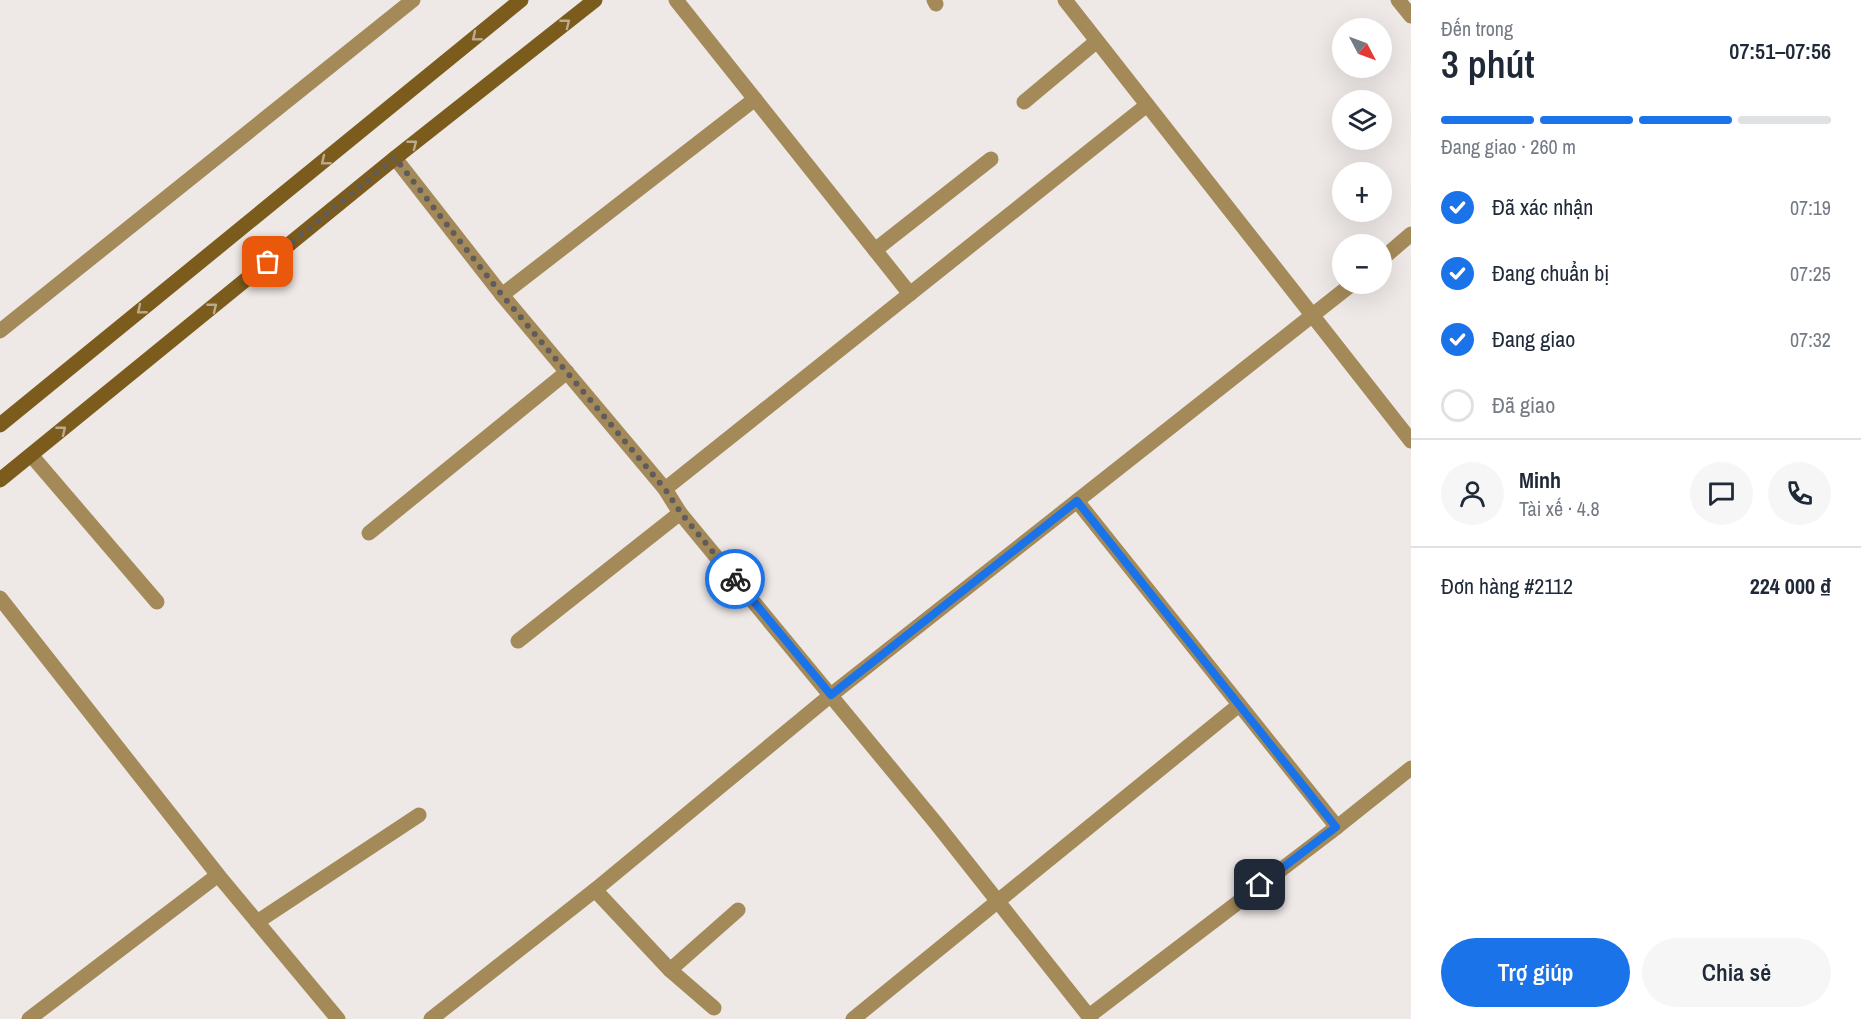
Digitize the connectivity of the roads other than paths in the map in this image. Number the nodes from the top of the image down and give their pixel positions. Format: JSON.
{"nodes":[{"id":1,"x":413,"y":0,"type":"edge"},
{"id":2,"x":521,"y":0,"type":"edge"},
{"id":3,"x":595,"y":0,"type":"edge"},
{"id":4,"x":676,"y":0,"type":"edge"},
{"id":5,"x":1065,"y":0,"type":"edge"},
{"id":6,"x":1398,"y":0,"type":"edge"},
{"id":7,"x":1411,"y":16,"type":"edge"},
{"id":8,"x":1097,"y":41,"type":"junction"},
{"id":9,"x":755,"y":99,"type":"junction"},
{"id":10,"x":1024,"y":102,"type":"dead end"},
{"id":11,"x":1148,"y":105,"type":"junction"},
{"id":12,"x":395,"y":158,"type":"junction"},
{"id":13,"x":991,"y":159,"type":"dead end"},
{"id":14,"x":1411,"y":234,"type":"edge"},
{"id":15,"x":875,"y":250,"type":"junction"},
{"id":16,"x":1392,"y":250,"type":"edge"},
{"id":17,"x":910,"y":294,"type":"junction"},
{"id":18,"x":1340,"y":294,"type":"edge"},
{"id":19,"x":502,"y":295,"type":"junction"},
{"id":20,"x":1312,"y":316,"type":"junction"},
{"id":21,"x":0,"y":331,"type":"edge"},
{"id":22,"x":567,"y":372,"type":"junction"},
{"id":23,"x":0,"y":425,"type":"edge"},
{"id":24,"x":1411,"y":441,"type":"edge"},
{"id":25,"x":31,"y":455,"type":"junction"},
{"id":26,"x":0,"y":480,"type":"edge"},
{"id":27,"x":665,"y":489,"type":"junction"},
{"id":28,"x":1077,"y":501,"type":"junction"},
{"id":29,"x":681,"y":513,"type":"junction"},
{"id":30,"x":369,"y":533,"type":"dead end"},
{"id":31,"x":0,"y":598,"type":"edge"},
{"id":32,"x":157,"y":602,"type":"dead end"},
{"id":33,"x":518,"y":641,"type":"dead end"},
{"id":34,"x":831,"y":695,"type":"junction"},
{"id":35,"x":1239,"y":705,"type":"junction"},
{"id":36,"x":1411,"y":768,"type":"edge"},
{"id":37,"x":419,"y":815,"type":"dead end"},
{"id":38,"x":1336,"y":827,"type":"junction"},
{"id":39,"x":218,"y":875,"type":"junction"},
{"id":40,"x":595,"y":890,"type":"junction"},
{"id":41,"x":999,"y":900,"type":"junction"},
{"id":42,"x":738,"y":910,"type":"dead end"},
{"id":43,"x":257,"y":922,"type":"junction"},
{"id":44,"x":670,"y":970,"type":"junction"},
{"id":45,"x":714,"y":1008,"type":"dead end"},
{"id":46,"x":1090,"y":1017,"type":"edge"},
{"id":47,"x":28,"y":1019,"type":"edge"},
{"id":48,"x":338,"y":1019,"type":"edge"},
{"id":49,"x":431,"y":1019,"type":"edge"},
{"id":50,"x":853,"y":1019,"type":"edge"}],
"edges":[{"from":1,"to":21,"type":"street"},
{"from":2,"to":23,"type":"main road","one_way":true},
{"from":12,"to":3,"type":"main road","one_way":true},
{"from":4,"to":9,"type":"street"},
{"from":5,"to":8,"type":"street"},
{"from":6,"to":7,"type":"street"},
{"from":8,"to":10,"type":"street"},
{"from":8,"to":11,"type":"street"},
{"from":9,"to":15,"type":"street"},
{"from":9,"to":19,"type":"street"},
{"from":11,"to":17,"type":"street"},
{"from":11,"to":20,"type":"street"},
{"from":12,"to":19,"type":"street"},
{"from":25,"to":12,"type":"main road","one_way":true},
{"from":13,"to":15,"type":"street"},
{"from":14,"to":16,"type":"street"},
{"from":15,"to":17,"type":"street"},
{"from":17,"to":27,"type":"street"},
{"from":18,"to":20,"type":"street"},
{"from":19,"to":22,"type":"street"},
{"from":20,"to":24,"type":"street"},
{"from":20,"to":28,"type":"street"},
{"from":22,"to":27,"type":"street"},
{"from":22,"to":30,"type":"street"},
{"from":25,"to":26,"type":"main road"},
{"from":25,"to":32,"type":"street"},
{"from":27,"to":29,"type":"street"},
{"from":28,"to":34,"type":"street"},
{"from":28,"to":35,"type":"street"},
{"from":29,"to":33,"type":"street"},
{"from":29,"to":34,"type":"street"},
{"from":31,"to":39,"type":"street"},
{"from":34,"to":40,"type":"street"},
{"from":34,"to":41,"type":"street"},
{"from":35,"to":38,"type":"street"},
{"from":35,"to":41,"type":"street"},
{"from":36,"to":38,"type":"street"},
{"from":37,"to":43,"type":"street"},
{"from":38,"to":46,"type":"street"},
{"from":39,"to":43,"type":"street"},
{"from":39,"to":47,"type":"street"},
{"from":40,"to":44,"type":"street"},
{"from":40,"to":49,"type":"street"},
{"from":41,"to":46,"type":"street"},
{"from":41,"to":50,"type":"street"},
{"from":42,"to":44,"type":"street"},
{"from":43,"to":48,"type":"street"},
{"from":44,"to":45,"type":"street"}]}
